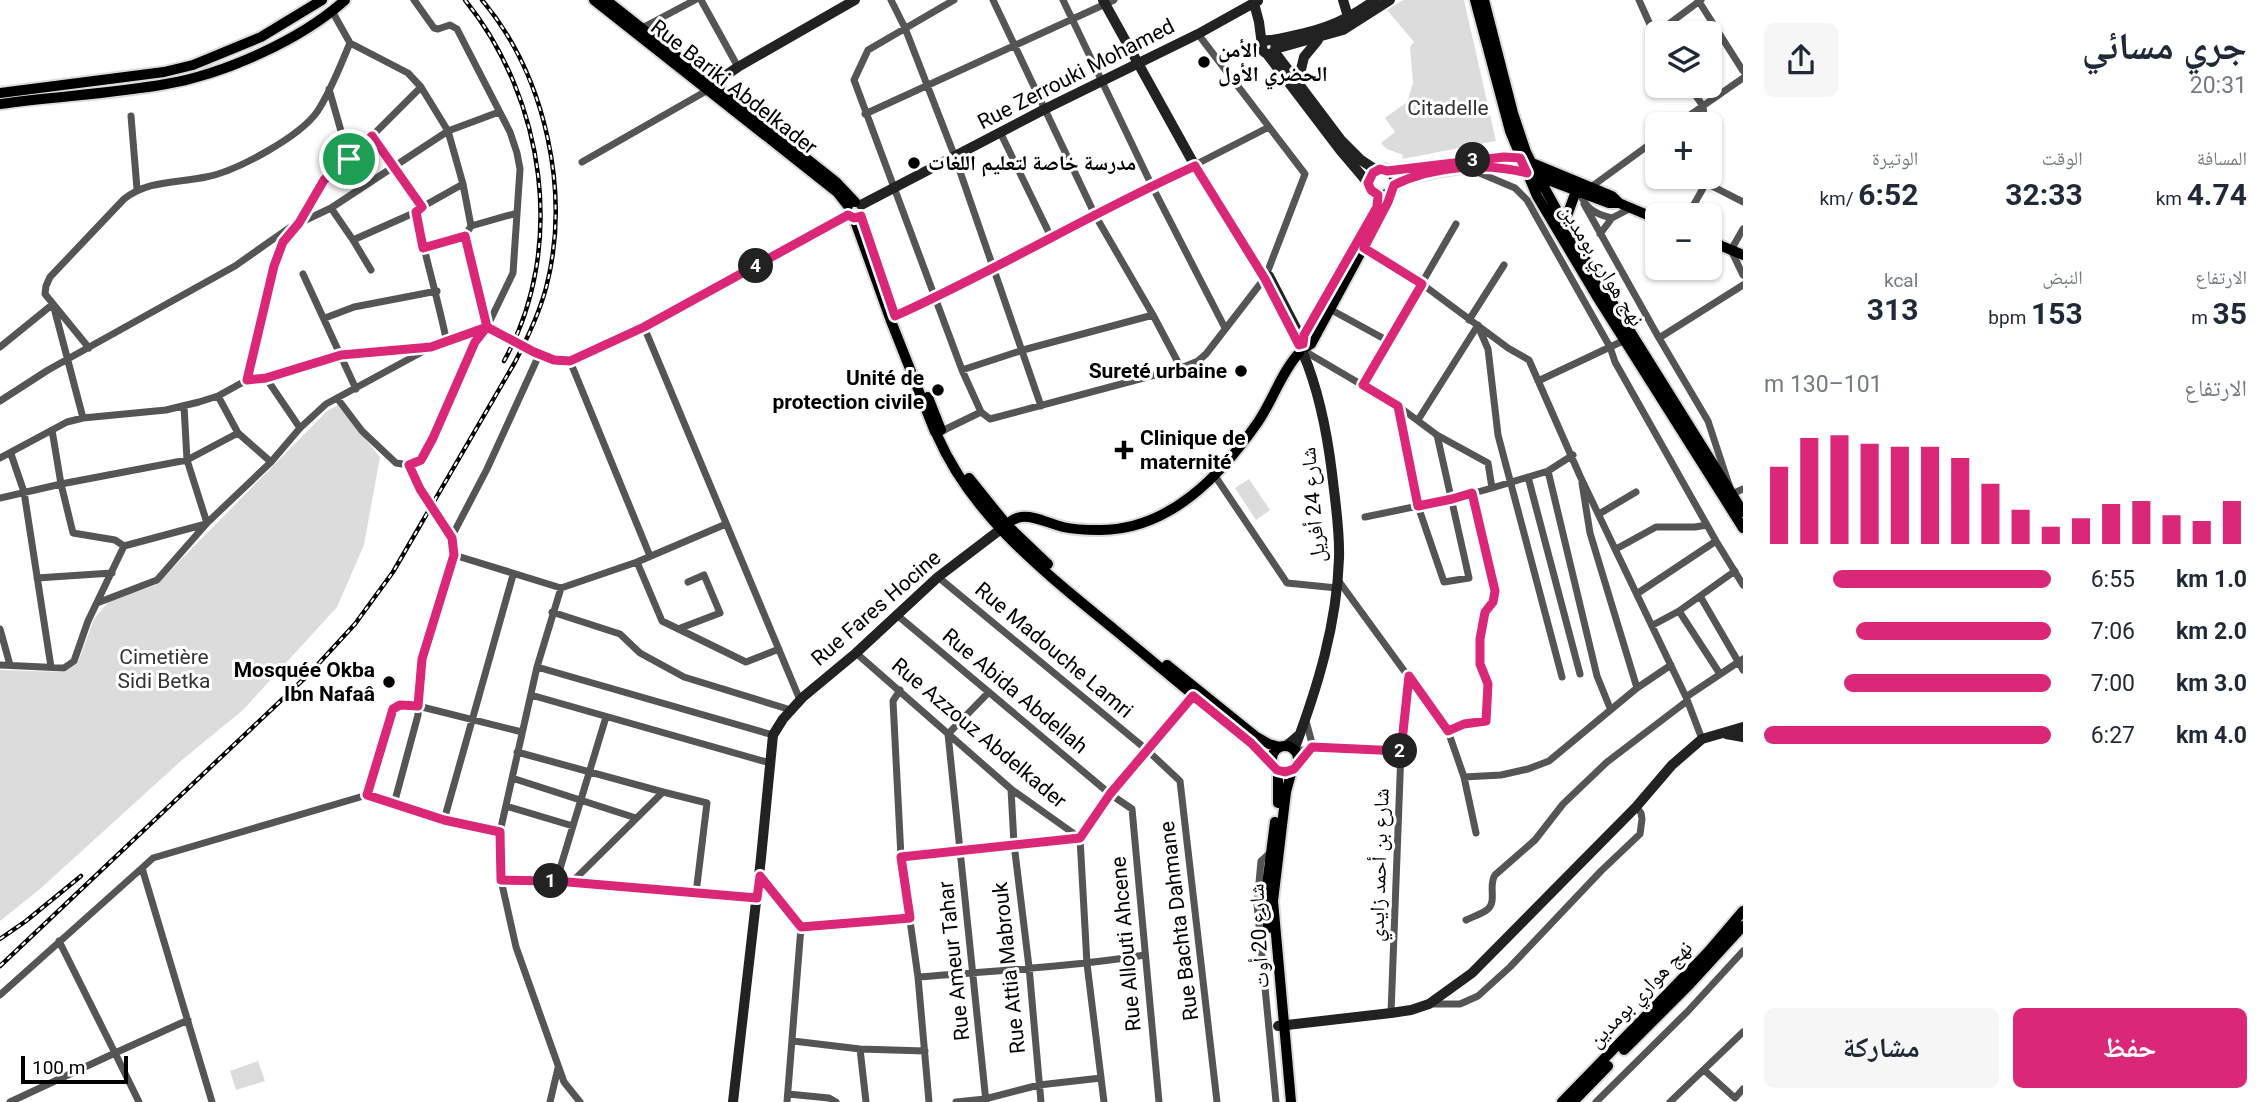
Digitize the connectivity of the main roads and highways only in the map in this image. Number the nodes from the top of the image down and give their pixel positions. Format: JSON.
{"nodes":[{"id":1,"x":322,"y":0,"type":"edge"},
{"id":2,"x":345,"y":0,"type":"edge"},
{"id":3,"x":594,"y":0,"type":"edge"},
{"id":4,"x":606,"y":0,"type":"edge"},
{"id":5,"x":1475,"y":0,"type":"edge"},
{"id":6,"x":1484,"y":0,"type":"edge"},
{"id":7,"x":333,"y":7,"type":"edge"},
{"id":8,"x":305,"y":10,"type":"junction"},
{"id":9,"x":313,"y":24,"type":"junction"},
{"id":10,"x":711,"y":87,"type":"junction"},
{"id":11,"x":3,"y":96,"type":"edge"},
{"id":12,"x":1525,"y":159,"type":"junction"},
{"id":13,"x":1381,"y":171,"type":"junction"},
{"id":14,"x":1527,"y":173,"type":"junction"},
{"id":15,"x":1539,"y":178,"type":"junction"},
{"id":16,"x":1393,"y":188,"type":"junction"},
{"id":17,"x":1577,"y":192,"type":"junction"},
{"id":18,"x":1378,"y":195,"type":"junction"},
{"id":19,"x":1619,"y":203,"type":"junction"},
{"id":20,"x":854,"y":210,"type":"junction"},
{"id":21,"x":1645,"y":214,"type":"edge"},
{"id":22,"x":1564,"y":224,"type":"junction"},
{"id":23,"x":1722,"y":246,"type":"edge"},
{"id":24,"x":1743,"y":255,"type":"edge"},
{"id":25,"x":1326,"y":307,"type":"junction"},
{"id":26,"x":939,"y":432,"type":"junction"},
{"id":27,"x":1743,"y":512,"type":"edge"},
{"id":28,"x":1004,"y":527,"type":"junction"},
{"id":29,"x":1743,"y":528,"type":"edge"},
{"id":30,"x":1289,"y":749,"type":"junction"},
{"id":31,"x":1275,"y":767,"type":"junction"},
{"id":32,"x":1294,"y":767,"type":"junction"},
{"id":33,"x":1743,"y":911,"type":"edge"},
{"id":34,"x":1743,"y":926,"type":"edge"},
{"id":35,"x":1277,"y":1026,"type":"junction"},
{"id":36,"x":1285,"y":1102,"type":"edge"},
{"id":37,"x":1291,"y":1102,"type":"edge"},
{"id":38,"x":1562,"y":1102,"type":"edge"},
{"id":39,"x":1573,"y":1102,"type":"edge"}],
"edges":[{"from":1,"to":8,"type":"main road"},
{"from":2,"to":7,"type":"main road"},
{"from":3,"to":10,"type":"main road","name":"Rue Bariki Abdelkader"},
{"from":4,"to":10,"type":"main road","name":"Rue Bariki Abdelkader"},
{"from":5,"to":12,"type":"main road","name":"نهج هواري بومدين"},
{"from":6,"to":12,"type":"main road","name":"نهج هواري بومدين"},
{"from":7,"to":9,"type":"main road"},
{"from":8,"to":9,"type":"main road"},
{"from":8,"to":11,"type":"main road"},
{"from":9,"to":11,"type":"main road"},
{"from":10,"to":20,"type":"main road","name":"Rue Bariki Abdelkader"},
{"from":12,"to":13,"type":"main road"},
{"from":12,"to":14,"type":"main road","name":"نهج هواري بومدين"},
{"from":12,"to":15,"type":"main road","name":"نهج هواري بومدين"},
{"from":12,"to":19,"type":"main road"},
{"from":13,"to":16,"type":"main road"},
{"from":13,"to":18,"type":"main road"},
{"from":14,"to":15,"type":"main road"},
{"from":14,"to":16,"type":"main road"},
{"from":14,"to":29,"type":"main road","name":"نهج هواري بومدين"},
{"from":15,"to":17,"type":"main road"},
{"from":15,"to":22,"type":"main road","name":"نهج هواري بومدين"},
{"from":16,"to":18,"type":"main road"},
{"from":16,"to":25,"type":"main road"},
{"from":17,"to":19,"type":"main road"},
{"from":17,"to":22,"type":"main road"},
{"from":18,"to":25,"type":"main road"},
{"from":19,"to":21,"type":"main road"},
{"from":20,"to":26,"type":"main road"},
{"from":20,"to":26,"type":"main road"},
{"from":22,"to":27,"type":"main road","name":"نهج هواري بومدين"},
{"from":23,"to":24,"type":"main road"},
{"from":25,"to":28,"type":"main road","name":"Rue Fares Hocine"},
{"from":26,"to":28,"type":"main road"},
{"from":28,"to":30,"type":"main road"},
{"from":28,"to":31,"type":"main road"},
{"from":30,"to":31,"type":"main road"},
{"from":30,"to":32,"type":"main road","name":"شارع 20 أوت"},
{"from":31,"to":32,"type":"main road"},
{"from":31,"to":35,"type":"main road","name":"شارع 20 أوت"},
{"from":32,"to":35,"type":"main road","name":"شارع 20 أوت"},
{"from":33,"to":38,"type":"main road","name":"نهج هواري بومدين"},
{"from":34,"to":39,"type":"main road","name":"نهج هواري بومدين"},
{"from":35,"to":36,"type":"main road","name":"شارع 20 أوت"},
{"from":35,"to":37,"type":"main road","name":"شارع 20 أوت"}]}
